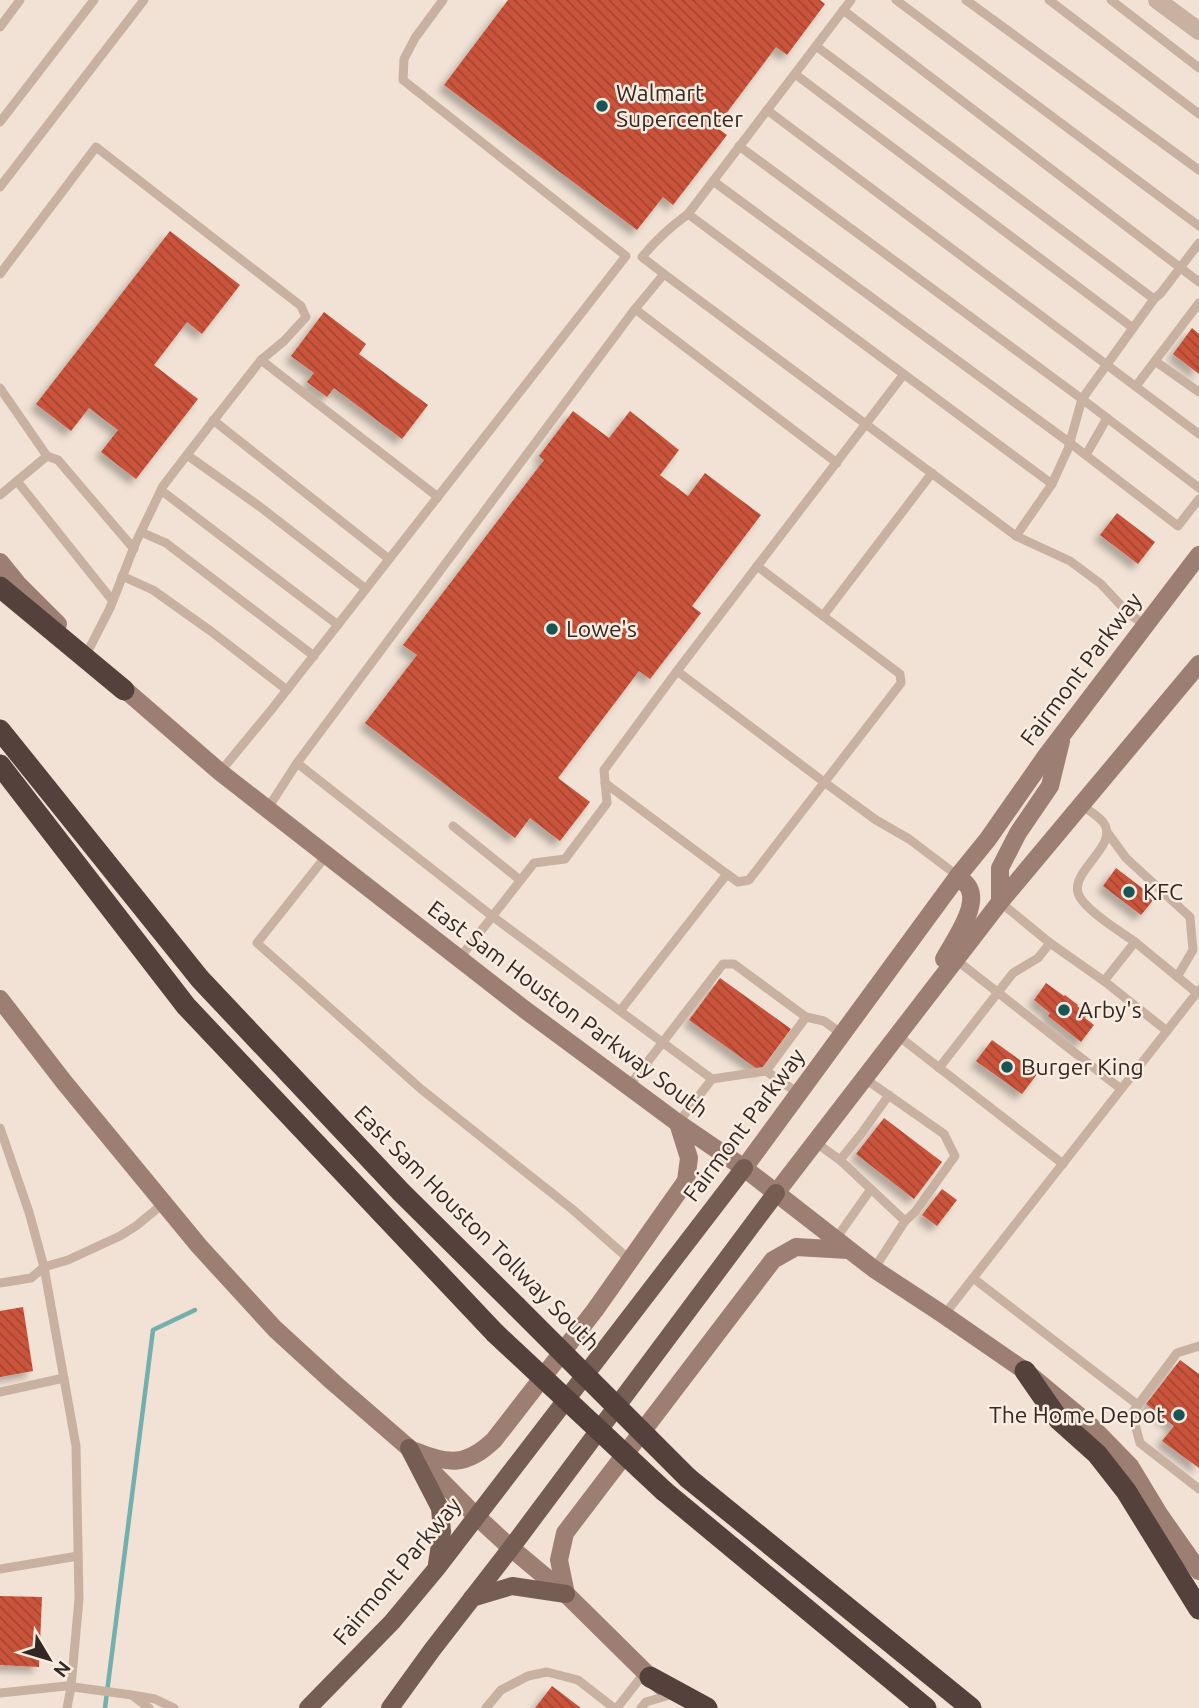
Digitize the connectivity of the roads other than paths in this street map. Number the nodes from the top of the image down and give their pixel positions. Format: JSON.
{"nodes":[{"id":1,"x":20,"y":0,"type":"edge"},
{"id":2,"x":94,"y":0,"type":"edge"},
{"id":3,"x":145,"y":0,"type":"edge"},
{"id":4,"x":443,"y":0,"type":"edge"},
{"id":5,"x":850,"y":0,"type":"edge"},
{"id":6,"x":896,"y":0,"type":"edge"},
{"id":7,"x":966,"y":0,"type":"edge"},
{"id":8,"x":1049,"y":0,"type":"edge"},
{"id":9,"x":1111,"y":0,"type":"edge"},
{"id":10,"x":1157,"y":0,"type":"edge"},
{"id":11,"x":843,"y":10,"type":"junction"},
{"id":12,"x":0,"y":27,"type":"edge"},
{"id":13,"x":1199,"y":31,"type":"edge"},
{"id":14,"x":816,"y":46,"type":"junction"},
{"id":15,"x":1199,"y":68,"type":"edge"},
{"id":16,"x":795,"y":74,"type":"junction"},
{"id":17,"x":767,"y":110,"type":"junction"},
{"id":18,"x":1199,"y":114,"type":"edge"},
{"id":19,"x":0,"y":122,"type":"edge"},
{"id":20,"x":739,"y":146,"type":"junction"},
{"id":21,"x":1199,"y":170,"type":"edge"},
{"id":22,"x":713,"y":181,"type":"junction"},
{"id":23,"x":0,"y":187,"type":"edge"},
{"id":24,"x":688,"y":214,"type":"junction"},
{"id":25,"x":1199,"y":226,"type":"edge"},
{"id":26,"x":1199,"y":243,"type":"edge"},
{"id":27,"x":1180,"y":268,"type":"junction"},
{"id":28,"x":0,"y":274,"type":"edge"},
{"id":29,"x":664,"y":274,"type":"junction"},
{"id":30,"x":1199,"y":282,"type":"edge"},
{"id":31,"x":1154,"y":299,"type":"junction"},
{"id":32,"x":1199,"y":303,"type":"edge"},
{"id":33,"x":635,"y":309,"type":"junction"},
{"id":34,"x":1190,"y":315,"type":"junction"},
{"id":35,"x":1199,"y":322,"type":"edge"},
{"id":36,"x":1133,"y":328,"type":"junction"},
{"id":37,"x":261,"y":360,"type":"junction"},
{"id":38,"x":1155,"y":360,"type":"junction"},
{"id":39,"x":1107,"y":364,"type":"junction"},
{"id":40,"x":904,"y":374,"type":"junction"},
{"id":41,"x":1136,"y":386,"type":"junction"},
{"id":42,"x":0,"y":388,"type":"edge"},
{"id":43,"x":1199,"y":392,"type":"edge"},
{"id":44,"x":1082,"y":399,"type":"junction"},
{"id":45,"x":1107,"y":418,"type":"junction"},
{"id":46,"x":213,"y":421,"type":"junction"},
{"id":47,"x":866,"y":425,"type":"junction"},
{"id":48,"x":1199,"y":433,"type":"edge"},
{"id":49,"x":1070,"y":443,"type":"junction"},
{"id":50,"x":187,"y":455,"type":"junction"},
{"id":51,"x":1086,"y":455,"type":"junction"},
{"id":52,"x":47,"y":456,"type":"junction"},
{"id":53,"x":836,"y":463,"type":"junction"},
{"id":54,"x":932,"y":474,"type":"junction"},
{"id":55,"x":17,"y":481,"type":"junction"},
{"id":56,"x":1052,"y":484,"type":"junction"},
{"id":57,"x":1199,"y":488,"type":"edge"},
{"id":58,"x":162,"y":491,"type":"junction"},
{"id":59,"x":0,"y":495,"type":"edge"},
{"id":60,"x":438,"y":497,"type":"junction"},
{"id":61,"x":1199,"y":499,"type":"edge"},
{"id":62,"x":142,"y":532,"type":"junction"},
{"id":63,"x":1016,"y":536,"type":"junction"},
{"id":64,"x":134,"y":549,"type":"junction"},
{"id":65,"x":1199,"y":555,"type":"edge"},
{"id":66,"x":389,"y":559,"type":"junction"},
{"id":67,"x":0,"y":562,"type":"edge"},
{"id":68,"x":757,"y":566,"type":"junction"},
{"id":69,"x":122,"y":576,"type":"junction"},
{"id":70,"x":0,"y":587,"type":"edge"},
{"id":71,"x":366,"y":589,"type":"junction"},
{"id":72,"x":112,"y":600,"type":"junction"},
{"id":73,"x":823,"y":616,"type":"junction"},
{"id":74,"x":338,"y":625,"type":"junction"},
{"id":75,"x":1145,"y":625,"type":"junction"},
{"id":76,"x":87,"y":653,"type":"junction"},
{"id":77,"x":314,"y":656,"type":"junction"},
{"id":78,"x":1198,"y":666,"type":"edge"},
{"id":79,"x":677,"y":671,"type":"junction"},
{"id":80,"x":124,"y":690,"type":"junction"},
{"id":81,"x":287,"y":690,"type":"junction"},
{"id":82,"x":0,"y":730,"type":"edge"},
{"id":83,"x":1063,"y":734,"type":"junction"},
{"id":84,"x":297,"y":763,"type":"junction"},
{"id":85,"x":0,"y":765,"type":"edge"},
{"id":86,"x":220,"y":772,"type":"junction"},
{"id":87,"x":824,"y":782,"type":"junction"},
{"id":88,"x":605,"y":783,"type":"junction"},
{"id":89,"x":1081,"y":805,"type":"junction"},
{"id":90,"x":268,"y":808,"type":"junction"},
{"id":91,"x":453,"y":826,"type":"dead end"},
{"id":92,"x":1107,"y":832,"type":"junction"},
{"id":93,"x":326,"y":856,"type":"junction"},
{"id":94,"x":727,"y":874,"type":"junction"},
{"id":95,"x":958,"y":876,"type":"junction"},
{"id":96,"x":520,"y":880,"type":"junction"},
{"id":97,"x":1000,"y":902,"type":"junction"},
{"id":98,"x":492,"y":916,"type":"junction"},
{"id":99,"x":1135,"y":942,"type":"junction"},
{"id":100,"x":1049,"y":943,"type":"junction"},
{"id":101,"x":459,"y":959,"type":"junction"},
{"id":102,"x":955,"y":960,"type":"junction"},
{"id":103,"x":1177,"y":977,"type":"junction"},
{"id":104,"x":1104,"y":981,"type":"junction"},
{"id":105,"x":1198,"y":991,"type":"edge"},
{"id":106,"x":998,"y":993,"type":"junction"},
{"id":107,"x":0,"y":999,"type":"edge"},
{"id":108,"x":620,"y":1011,"type":"junction"},
{"id":109,"x":913,"y":1014,"type":"junction"},
{"id":110,"x":806,"y":1017,"type":"junction"},
{"id":111,"x":1167,"y":1031,"type":"junction"},
{"id":112,"x":842,"y":1034,"type":"junction"},
{"id":113,"x":897,"y":1035,"type":"junction"},
{"id":114,"x":663,"y":1043,"type":"junction"},
{"id":115,"x":939,"y":1068,"type":"junction"},
{"id":116,"x":766,"y":1071,"type":"junction"},
{"id":117,"x":864,"y":1078,"type":"junction"},
{"id":118,"x":712,"y":1079,"type":"junction"},
{"id":119,"x":629,"y":1086,"type":"junction"},
{"id":120,"x":1121,"y":1089,"type":"junction"},
{"id":121,"x":798,"y":1093,"type":"junction"},
{"id":122,"x":889,"y":1095,"type":"junction"},
{"id":123,"x":678,"y":1123,"type":"junction"},
{"id":124,"x":0,"y":1128,"type":"edge"},
{"id":125,"x":815,"y":1142,"type":"junction"},
{"id":126,"x":3,"y":1143,"type":"edge"},
{"id":127,"x":840,"y":1160,"type":"junction"},
{"id":128,"x":1063,"y":1164,"type":"junction"},
{"id":129,"x":744,"y":1168,"type":"junction"},
{"id":130,"x":871,"y":1189,"type":"junction"},
{"id":131,"x":776,"y":1193,"type":"junction"},
{"id":132,"x":163,"y":1203,"type":"junction"},
{"id":133,"x":905,"y":1221,"type":"junction"},
{"id":134,"x":842,"y":1245,"type":"junction"},
{"id":135,"x":630,"y":1260,"type":"junction"},
{"id":136,"x":44,"y":1267,"type":"junction"},
{"id":137,"x":874,"y":1269,"type":"junction"},
{"id":138,"x":973,"y":1278,"type":"junction"},
{"id":139,"x":0,"y":1283,"type":"edge"},
{"id":140,"x":944,"y":1315,"type":"junction"},
{"id":141,"x":1199,"y":1346,"type":"edge"},
{"id":142,"x":1025,"y":1371,"type":"junction"},
{"id":143,"x":64,"y":1378,"type":"junction"},
{"id":144,"x":0,"y":1392,"type":"edge"},
{"id":145,"x":1138,"y":1405,"type":"junction"},
{"id":146,"x":409,"y":1448,"type":"junction"},
{"id":147,"x":1199,"y":1489,"type":"edge"},
{"id":148,"x":476,"y":1516,"type":"junction"},
{"id":149,"x":511,"y":1548,"type":"junction"},
{"id":150,"x":78,"y":1556,"type":"junction"},
{"id":151,"x":437,"y":1568,"type":"junction"},
{"id":152,"x":0,"y":1569,"type":"edge"},
{"id":153,"x":1199,"y":1571,"type":"edge"},
{"id":154,"x":566,"y":1594,"type":"junction"},
{"id":155,"x":472,"y":1598,"type":"junction"},
{"id":156,"x":1199,"y":1609,"type":"edge"},
{"id":157,"x":648,"y":1674,"type":"junction"},
{"id":158,"x":72,"y":1687,"type":"junction"},
{"id":159,"x":0,"y":1693,"type":"edge"},
{"id":160,"x":132,"y":1695,"type":"junction"},
{"id":161,"x":673,"y":1695,"type":"junction"},
{"id":162,"x":67,"y":1708,"type":"edge"},
{"id":163,"x":149,"y":1708,"type":"edge"},
{"id":164,"x":174,"y":1708,"type":"edge"},
{"id":165,"x":308,"y":1708,"type":"edge"},
{"id":166,"x":390,"y":1708,"type":"edge"},
{"id":167,"x":486,"y":1708,"type":"edge"},
{"id":168,"x":616,"y":1708,"type":"edge"},
{"id":169,"x":641,"y":1708,"type":"edge"},
{"id":170,"x":689,"y":1708,"type":"edge"},
{"id":171,"x":707,"y":1708,"type":"edge"},
{"id":172,"x":926,"y":1708,"type":"edge"},
{"id":173,"x":971,"y":1708,"type":"edge"}],
"edges":[{"from":1,"to":12,"type":"lane"},
{"from":2,"to":19,"type":"lane"},
{"from":3,"to":23,"type":"lane"},
{"from":4,"to":60,"type":"lane"},
{"from":5,"to":11,"type":"lane"},
{"from":6,"to":25,"type":"lane"},
{"from":7,"to":21,"type":"lane"},
{"from":8,"to":18,"type":"lane"},
{"from":9,"to":15,"type":"lane"},
{"from":10,"to":13,"type":"street"},
{"from":11,"to":14,"type":"lane"},
{"from":11,"to":27,"type":"lane"},
{"from":14,"to":16,"type":"lane"},
{"from":14,"to":31,"type":"lane"},
{"from":16,"to":17,"type":"lane"},
{"from":16,"to":36,"type":"lane"},
{"from":17,"to":20,"type":"lane"},
{"from":17,"to":39,"type":"lane"},
{"from":20,"to":22,"type":"lane"},
{"from":20,"to":44,"type":"lane"},
{"from":22,"to":24,"type":"lane"},
{"from":22,"to":49,"type":"lane"},
{"from":24,"to":29,"type":"lane"},
{"from":24,"to":40,"type":"lane"},
{"from":26,"to":27,"type":"lane"},
{"from":27,"to":30,"type":"lane"},
{"from":27,"to":31,"type":"lane"},
{"from":28,"to":37,"type":"lane"},
{"from":29,"to":33,"type":"lane"},
{"from":29,"to":47,"type":"lane"},
{"from":31,"to":36,"type":"lane"},
{"from":32,"to":34,"type":"lane"},
{"from":33,"to":53,"type":"lane"},
{"from":33,"to":84,"type":"lane"},
{"from":34,"to":35,"type":"lane"},
{"from":34,"to":38,"type":"lane"},
{"from":36,"to":39,"type":"lane"},
{"from":37,"to":46,"type":"lane"},
{"from":37,"to":60,"type":"lane"},
{"from":38,"to":41,"type":"lane"},
{"from":38,"to":43,"type":"lane"},
{"from":39,"to":41,"type":"lane"},
{"from":39,"to":44,"type":"lane"},
{"from":40,"to":47,"type":"lane"},
{"from":40,"to":56,"type":"lane"},
{"from":41,"to":48,"type":"lane"},
{"from":42,"to":52,"type":"lane"},
{"from":44,"to":45,"type":"lane"},
{"from":44,"to":49,"type":"lane"},
{"from":45,"to":51,"type":"lane"},
{"from":45,"to":57,"type":"lane"},
{"from":46,"to":50,"type":"lane"},
{"from":46,"to":66,"type":"lane"},
{"from":47,"to":53,"type":"lane"},
{"from":47,"to":54,"type":"lane"},
{"from":49,"to":51,"type":"lane"},
{"from":49,"to":56,"type":"lane"},
{"from":50,"to":58,"type":"lane"},
{"from":50,"to":71,"type":"lane"},
{"from":51,"to":61,"type":"lane"},
{"from":52,"to":55,"type":"lane"},
{"from":52,"to":64,"type":"lane"},
{"from":53,"to":68,"type":"lane"},
{"from":54,"to":63,"type":"lane"},
{"from":54,"to":73,"type":"lane"},
{"from":55,"to":59,"type":"lane"},
{"from":55,"to":72,"type":"lane"},
{"from":56,"to":63,"type":"lane"},
{"from":58,"to":62,"type":"lane"},
{"from":58,"to":74,"type":"lane"},
{"from":60,"to":66,"type":"lane"},
{"from":62,"to":64,"type":"lane"},
{"from":62,"to":77,"type":"lane"},
{"from":63,"to":75,"type":"lane"},
{"from":64,"to":69,"type":"lane"},
{"from":65,"to":75,"type":"main road","name":"Fairmont Parkway"},
{"from":66,"to":71,"type":"lane"},
{"from":67,"to":76,"type":"main road","name":"East Sam Houston Parkway South"},
{"from":68,"to":73,"type":"lane"},
{"from":68,"to":79,"type":"lane"},
{"from":69,"to":72,"type":"lane"},
{"from":69,"to":81,"type":"lane"},
{"from":70,"to":80,"type":"highway"},
{"from":71,"to":74,"type":"lane"},
{"from":72,"to":76,"type":"lane"},
{"from":73,"to":87,"type":"lane"},
{"from":74,"to":77,"type":"lane"},
{"from":75,"to":83,"type":"main road","name":"Fairmont Parkway"},
{"from":76,"to":80,"type":"main road","name":"East Sam Houston Parkway South"},
{"from":77,"to":81,"type":"lane"},
{"from":78,"to":89,"type":"main road"},
{"from":79,"to":87,"type":"lane"},
{"from":79,"to":88,"type":"lane"},
{"from":80,"to":86,"type":"main road","name":"East Sam Houston Parkway South"},
{"from":81,"to":86,"type":"lane"},
{"from":82,"to":173,"type":"highway","name":"East Sam Houston Tollway South","bridge":true},
{"from":83,"to":95,"type":"main road","name":"Fairmont Parkway"},
{"from":83,"to":97,"type":"main road"},
{"from":84,"to":90,"type":"lane"},
{"from":84,"to":98,"type":"lane"},
{"from":85,"to":172,"type":"highway","bridge":true},
{"from":86,"to":90,"type":"main road","name":"East Sam Houston Parkway South"},
{"from":87,"to":94,"type":"lane"},
{"from":87,"to":95,"type":"lane"},
{"from":88,"to":94,"type":"lane"},
{"from":88,"to":96,"type":"lane"},
{"from":89,"to":92,"type":"lane"},
{"from":89,"to":97,"type":"main road"},
{"from":90,"to":93,"type":"main road","name":"East Sam Houston Parkway South"},
{"from":91,"to":96,"type":"lane"},
{"from":92,"to":99,"type":"lane"},
{"from":92,"to":103,"type":"lane"},
{"from":93,"to":101,"type":"main road","name":"East Sam Houston Parkway South"},
{"from":93,"to":135,"type":"lane"},
{"from":94,"to":108,"type":"lane"},
{"from":95,"to":109,"type":"main road"},
{"from":95,"to":112,"type":"main road","name":"Fairmont Parkway"},
{"from":96,"to":98,"type":"lane"},
{"from":97,"to":100,"type":"lane"},
{"from":97,"to":102,"type":"main road"},
{"from":98,"to":101,"type":"lane"},
{"from":98,"to":108,"type":"lane"},
{"from":99,"to":103,"type":"lane"},
{"from":99,"to":104,"type":"lane"},
{"from":100,"to":104,"type":"lane"},
{"from":100,"to":106,"type":"lane"},
{"from":101,"to":119,"type":"main road","name":"East Sam Houston Parkway South"},
{"from":102,"to":106,"type":"lane"},
{"from":102,"to":109,"type":"main road"},
{"from":103,"to":105,"type":"lane"},
{"from":104,"to":111,"type":"lane"},
{"from":105,"to":111,"type":"lane"},
{"from":106,"to":115,"type":"lane"},
{"from":106,"to":120,"type":"lane"},
{"from":107,"to":132,"type":"main road"},
{"from":108,"to":114,"type":"lane"},
{"from":109,"to":113,"type":"main road"},
{"from":110,"to":112,"type":"lane"},
{"from":110,"to":114,"type":"lane"},
{"from":110,"to":116,"type":"lane"},
{"from":111,"to":120,"type":"lane"},
{"from":112,"to":121,"type":"main road","name":"Fairmont Parkway"},
{"from":113,"to":115,"type":"lane"},
{"from":113,"to":117,"type":"main road"},
{"from":114,"to":118,"type":"lane"},
{"from":114,"to":119,"type":"lane"},
{"from":115,"to":128,"type":"lane"},
{"from":116,"to":118,"type":"lane"},
{"from":116,"to":121,"type":"lane"},
{"from":117,"to":122,"type":"lane"},
{"from":117,"to":125,"type":"main road"},
{"from":118,"to":123,"type":"lane"},
{"from":119,"to":123,"type":"main road","name":"East Sam Houston Parkway South"},
{"from":120,"to":128,"type":"lane"},
{"from":121,"to":129,"type":"main road","name":"Fairmont Parkway"},
{"from":122,"to":127,"type":"lane"},
{"from":122,"to":133,"type":"lane"},
{"from":123,"to":129,"type":"main road","name":"East Sam Houston Parkway South"},
{"from":123,"to":135,"type":"main road"},
{"from":124,"to":126,"type":"lane"},
{"from":125,"to":127,"type":"lane"},
{"from":125,"to":131,"type":"main road"},
{"from":126,"to":136,"type":"lane"},
{"from":127,"to":130,"type":"lane"},
{"from":128,"to":138,"type":"lane"},
{"from":129,"to":131,"type":"main road","name":"East Sam Houston Parkway South"},
{"from":129,"to":148,"type":"main road","name":"Fairmont Parkway"},
{"from":130,"to":133,"type":"lane"},
{"from":130,"to":134,"type":"lane"},
{"from":131,"to":134,"type":"main road","name":"East Sam Houston Parkway South"},
{"from":131,"to":149,"type":"main road"},
{"from":132,"to":136,"type":"lane"},
{"from":132,"to":146,"type":"main road"},
{"from":133,"to":137,"type":"lane"},
{"from":134,"to":137,"type":"main road","name":"East Sam Houston Parkway South"},
{"from":134,"to":154,"type":"main road"},
{"from":135,"to":146,"type":"main road"},
{"from":136,"to":139,"type":"lane"},
{"from":136,"to":143,"type":"lane"},
{"from":137,"to":140,"type":"main road","name":"East Sam Houston Parkway South"},
{"from":138,"to":140,"type":"lane"},
{"from":138,"to":145,"type":"lane"},
{"from":140,"to":142,"type":"main road","name":"East Sam Houston Parkway South"},
{"from":141,"to":145,"type":"lane"},
{"from":142,"to":153,"type":"main road","name":"East Sam Houston Parkway South"},
{"from":142,"to":156,"type":"highway"},
{"from":143,"to":144,"type":"lane"},
{"from":143,"to":150,"type":"lane"},
{"from":145,"to":147,"type":"lane"},
{"from":146,"to":148,"type":"main road"},
{"from":146,"to":151,"type":"main road"},
{"from":148,"to":149,"type":"main road"},
{"from":148,"to":151,"type":"main road","name":"Fairmont Parkway"},
{"from":149,"to":154,"type":"main road"},
{"from":149,"to":155,"type":"main road"},
{"from":150,"to":152,"type":"lane"},
{"from":150,"to":158,"type":"lane"},
{"from":151,"to":165,"type":"main road","name":"Fairmont Parkway"},
{"from":154,"to":155,"type":"main road"},
{"from":154,"to":157,"type":"main road"},
{"from":155,"to":166,"type":"main road"},
{"from":157,"to":161,"type":"main road"},
{"from":157,"to":168,"type":"lane"},
{"from":157,"to":171,"type":"highway"},
{"from":158,"to":159,"type":"lane"},
{"from":158,"to":160,"type":"lane"},
{"from":158,"to":162,"type":"lane"},
{"from":160,"to":163,"type":"lane"},
{"from":160,"to":164,"type":"lane"},
{"from":161,"to":169,"type":"lane"},
{"from":161,"to":170,"type":"main road"},
{"from":167,"to":168,"type":"lane"}]}
